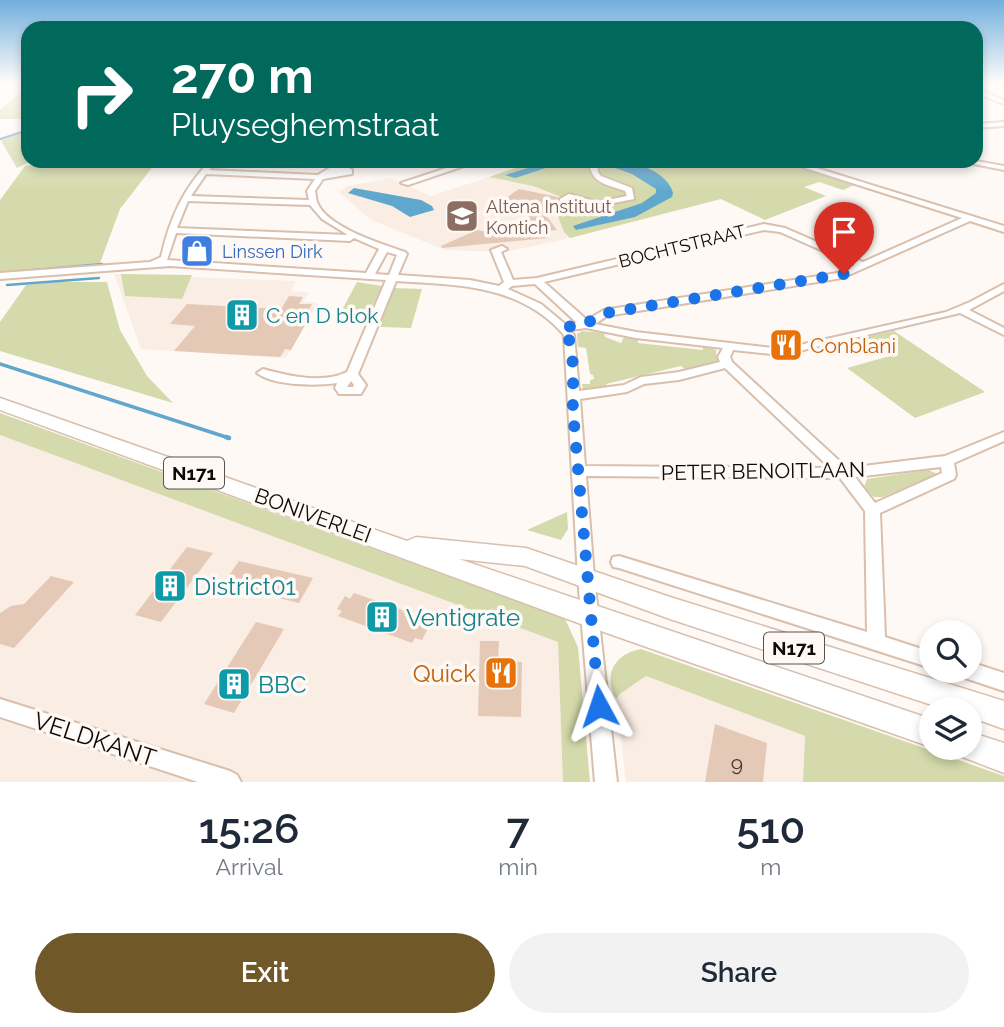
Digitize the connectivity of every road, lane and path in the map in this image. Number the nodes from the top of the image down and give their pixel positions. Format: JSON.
{"nodes":[{"id":1,"x":1004,"y":124,"type":"edge"},
{"id":2,"x":983,"y":126,"type":"edge"},
{"id":3,"x":983,"y":164,"type":"edge"},
{"id":4,"x":207,"y":168,"type":"edge"},
{"id":5,"x":334,"y":168,"type":"edge"},
{"id":6,"x":346,"y":168,"type":"edge"},
{"id":7,"x":453,"y":168,"type":"edge"},
{"id":8,"x":594,"y":168,"type":"edge"},
{"id":9,"x":810,"y":168,"type":"edge"},
{"id":10,"x":1004,"y":168,"type":"edge"},
{"id":11,"x":203,"y":172,"type":"junction"},
{"id":12,"x":319,"y":177,"type":"junction"},
{"id":13,"x":405,"y":183,"type":"dead end"},
{"id":14,"x":184,"y":198,"type":"junction"},
{"id":15,"x":563,"y":201,"type":"dead end"},
{"id":16,"x":312,"y":204,"type":"junction"},
{"id":17,"x":970,"y":218,"type":"junction"},
{"id":18,"x":328,"y":222,"type":"junction"},
{"id":19,"x":1004,"y":229,"type":"edge"},
{"id":20,"x":172,"y":230,"type":"junction"},
{"id":21,"x":317,"y":236,"type":"junction"},
{"id":22,"x":356,"y":238,"type":"junction"},
{"id":23,"x":169,"y":245,"type":"junction"},
{"id":24,"x":384,"y":248,"type":"junction"},
{"id":25,"x":502,"y":249,"type":"dead end"},
{"id":26,"x":170,"y":263,"type":"junction"},
{"id":27,"x":151,"y":266,"type":"junction"},
{"id":28,"x":864,"y":266,"type":"junction"},
{"id":29,"x":337,"y":274,"type":"junction"},
{"id":30,"x":369,"y":276,"type":"junction"},
{"id":31,"x":392,"y":277,"type":"junction"},
{"id":32,"x":0,"y":278,"type":"edge"},
{"id":33,"x":537,"y":281,"type":"junction"},
{"id":34,"x":505,"y":287,"type":"junction"},
{"id":35,"x":1004,"y":287,"type":"edge"},
{"id":36,"x":960,"y":309,"type":"junction"},
{"id":37,"x":586,"y":325,"type":"junction"},
{"id":38,"x":563,"y":327,"type":"junction"},
{"id":39,"x":1004,"y":332,"type":"edge"},
{"id":40,"x":729,"y":347,"type":"junction"},
{"id":41,"x":727,"y":364,"type":"junction"},
{"id":42,"x":263,"y":373,"type":"dead end"},
{"id":43,"x":318,"y":380,"type":"joint"},
{"id":44,"x":346,"y":381,"type":"joint"},
{"id":45,"x":573,"y":396,"type":"junction"},
{"id":46,"x":0,"y":404,"type":"edge"},
{"id":47,"x":1004,"y":436,"type":"edge"},
{"id":48,"x":947,"y":461,"type":"junction"},
{"id":49,"x":578,"y":471,"type":"junction"},
{"id":50,"x":844,"y":473,"type":"junction"},
{"id":51,"x":872,"y":510,"type":"junction"},
{"id":52,"x":388,"y":542,"type":"junction"},
{"id":53,"x":619,"y":562,"type":"dead end"},
{"id":54,"x":586,"y":577,"type":"junction"},
{"id":55,"x":590,"y":616,"type":"junction"},
{"id":56,"x":876,"y":642,"type":"junction"},
{"id":57,"x":919,"y":656,"type":"edge"},
{"id":58,"x":982,"y":675,"type":"edge"},
{"id":59,"x":1004,"y":682,"type":"edge"},
{"id":60,"x":0,"y":708,"type":"edge"},
{"id":61,"x":1004,"y":715,"type":"edge"},
{"id":62,"x":919,"y":729,"type":"edge"},
{"id":63,"x":982,"y":750,"type":"edge"},
{"id":64,"x":1004,"y":758,"type":"edge"},
{"id":65,"x":230,"y":782,"type":"edge"},
{"id":66,"x":606,"y":782,"type":"edge"}],
"edges":[{"from":1,"to":2,"type":"street"},
{"from":3,"to":10,"type":"street"},
{"from":4,"to":11,"type":"street"},
{"from":5,"to":12,"type":"street"},
{"from":6,"to":12,"type":"street"},
{"from":7,"to":13,"type":"street"},
{"from":8,"to":15,"type":"street"},
{"from":9,"to":17,"type":"street"},
{"from":11,"to":12,"type":"street"},
{"from":11,"to":14,"type":"street"},
{"from":12,"to":16,"type":"street"},
{"from":14,"to":16,"type":"street"},
{"from":14,"to":20,"type":"street"},
{"from":16,"to":18,"type":"street"},
{"from":17,"to":19,"type":"street"},
{"from":17,"to":28,"type":"street"},
{"from":18,"to":21,"type":"street"},
{"from":18,"to":22,"type":"street"},
{"from":20,"to":21,"type":"street"},
{"from":20,"to":23,"type":"street"},
{"from":21,"to":22,"type":"street"},
{"from":22,"to":24,"type":"street"},
{"from":23,"to":26,"type":"street"},
{"from":23,"to":27,"type":"street"},
{"from":24,"to":30,"type":"street"},
{"from":24,"to":31,"type":"street"},
{"from":25,"to":34,"type":"street"},
{"from":26,"to":27,"type":"street"},
{"from":26,"to":29,"type":"street"},
{"from":27,"to":29,"type":"street"},
{"from":27,"to":32,"type":"street"},
{"from":28,"to":33,"type":"street","name":"BOCHTSTRAAT"},
{"from":28,"to":37,"type":"street"},
{"from":29,"to":30,"type":"street"},
{"from":30,"to":31,"type":"street"},
{"from":31,"to":34,"type":"street"},
{"from":31,"to":44,"type":"street"},
{"from":33,"to":34,"type":"street","name":"BOCHTSTRAAT"},
{"from":33,"to":37,"type":"street"},
{"from":34,"to":38,"type":"street"},
{"from":35,"to":36,"type":"street"},
{"from":36,"to":39,"type":"street"},
{"from":36,"to":40,"type":"street"},
{"from":37,"to":38,"type":"street"},
{"from":37,"to":40,"type":"street"},
{"from":38,"to":45,"type":"street"},
{"from":40,"to":41,"type":"street"},
{"from":41,"to":45,"type":"street"},
{"from":41,"to":50,"type":"street"},
{"from":42,"to":43,"type":"street"},
{"from":43,"to":44,"type":"street"},
{"from":45,"to":49,"type":"street"},
{"from":46,"to":52,"type":"highway","name":"BONIVERLEI","number":"N171"},
{"from":47,"to":48,"type":"street","name":"PETER BENOITLAAN"},
{"from":48,"to":50,"type":"street","name":"PETER BENOITLAAN"},
{"from":48,"to":51,"type":"street","name":"PETER BENOITLAAN"},
{"from":49,"to":50,"type":"street","name":"PETER BENOITLAAN"},
{"from":49,"to":54,"type":"street"},
{"from":50,"to":51,"type":"street"},
{"from":51,"to":56,"type":"street"},
{"from":52,"to":54,"type":"highway","name":"BONIVERLEI","number":"N171"},
{"from":52,"to":55,"type":"highway","name":"BONIVERLEI","number":"N171"},
{"from":53,"to":56,"type":"street"},
{"from":54,"to":55,"type":"street"},
{"from":54,"to":61,"type":"highway","number":"N171"},
{"from":55,"to":62,"type":"highway","number":"N171"},
{"from":55,"to":66,"type":"street"},
{"from":56,"to":57,"type":"street"},
{"from":58,"to":59,"type":"street"},
{"from":60,"to":65,"type":"street","name":"VELDKANT"},
{"from":63,"to":64,"type":"highway"}]}
